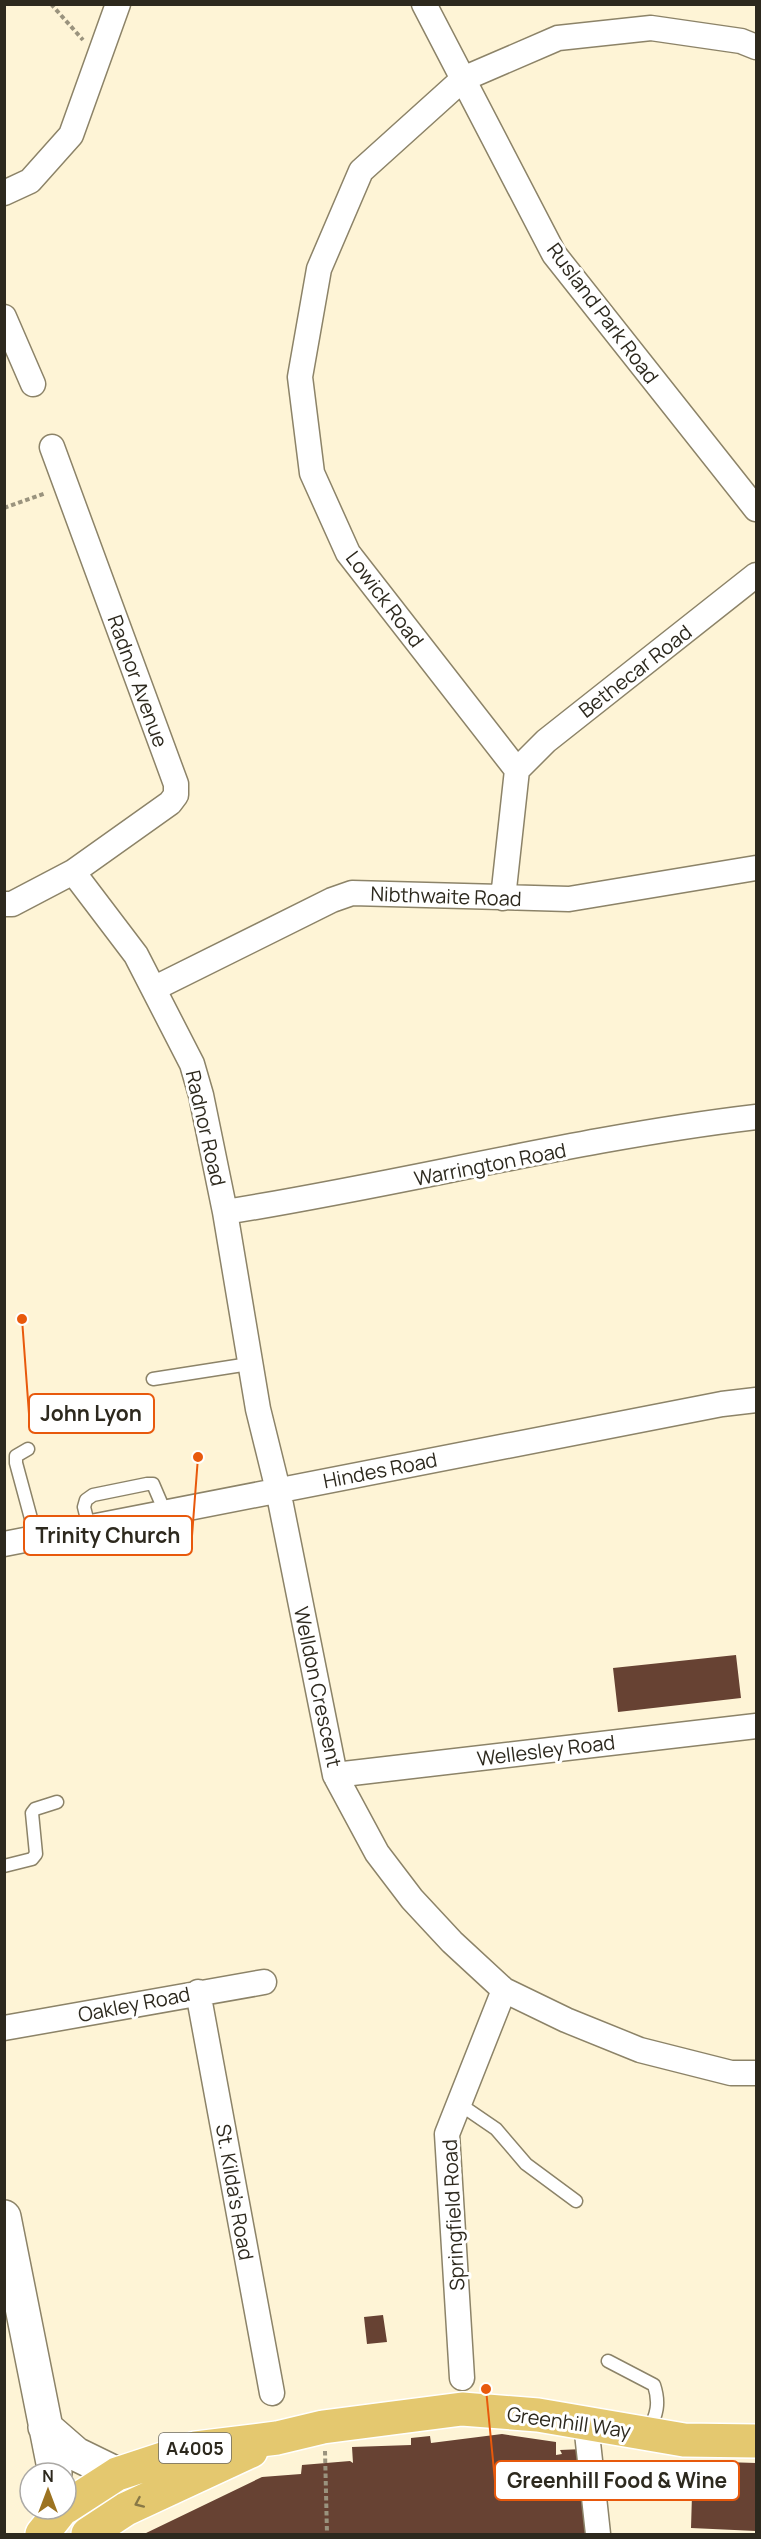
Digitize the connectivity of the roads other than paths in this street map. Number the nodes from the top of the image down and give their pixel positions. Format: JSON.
{"nodes":[{"id":1,"x":118,"y":4,"type":"edge"},
{"id":2,"x":424,"y":4,"type":"edge"},
{"id":3,"x":756,"y":47,"type":"edge"},
{"id":4,"x":463,"y":79,"type":"junction"},
{"id":5,"x":4,"y":193,"type":"edge"},
{"id":6,"x":4,"y":317,"type":"edge"},
{"id":7,"x":33,"y":384,"type":"dead end"},
{"id":8,"x":52,"y":447,"type":"dead end"},
{"id":9,"x":756,"y":509,"type":"edge"},
{"id":10,"x":756,"y":575,"type":"edge"},
{"id":11,"x":517,"y":770,"type":"junction"},
{"id":12,"x":756,"y":868,"type":"edge"},
{"id":13,"x":73,"y":872,"type":"junction"},
{"id":14,"x":503,"y":898,"type":"junction"},
{"id":15,"x":4,"y":904,"type":"edge"},
{"id":16,"x":154,"y":988,"type":"junction"},
{"id":17,"x":756,"y":1117,"type":"edge"},
{"id":18,"x":225,"y":1212,"type":"junction"},
{"id":19,"x":249,"y":1364,"type":"junction"},
{"id":20,"x":153,"y":1379,"type":"dead end"},
{"id":21,"x":756,"y":1400,"type":"edge"},
{"id":22,"x":28,"y":1449,"type":"dead end"},
{"id":23,"x":278,"y":1490,"type":"junction"},
{"id":24,"x":36,"y":1537,"type":"junction"},
{"id":25,"x":4,"y":1544,"type":"edge"},
{"id":26,"x":756,"y":1726,"type":"edge"},
{"id":27,"x":335,"y":1775,"type":"junction"},
{"id":28,"x":57,"y":1802,"type":"dead end"},
{"id":29,"x":4,"y":1866,"type":"edge"},
{"id":30,"x":264,"y":1982,"type":"dead end"},
{"id":31,"x":504,"y":1990,"type":"junction"},
{"id":32,"x":198,"y":1992,"type":"junction"},
{"id":33,"x":4,"y":2028,"type":"edge"},
{"id":34,"x":756,"y":2073,"type":"edge"},
{"id":35,"x":458,"y":2103,"type":"junction"},
{"id":36,"x":576,"y":2201,"type":"dead end"},
{"id":37,"x":4,"y":2217,"type":"edge"},
{"id":38,"x":608,"y":2361,"type":"dead end"},
{"id":39,"x":462,"y":2378,"type":"dead end"},
{"id":40,"x":272,"y":2393,"type":"dead end"},
{"id":41,"x":586,"y":2424,"type":"junction"},
{"id":42,"x":45,"y":2427,"type":"junction"},
{"id":43,"x":646,"y":2434,"type":"junction"},
{"id":44,"x":277,"y":2438,"type":"junction"},
{"id":45,"x":756,"y":2441,"type":"edge"},
{"id":46,"x":52,"y":2461,"type":"edge"},
{"id":47,"x":117,"y":2474,"type":"junction"},
{"id":48,"x":78,"y":2503,"type":"edge"},
{"id":49,"x":88,"y":2535,"type":"edge"},
{"id":50,"x":598,"y":2535,"type":"edge"}],
"edges":[{"from":1,"to":5,"type":"street"},
{"from":2,"to":4,"type":"street","name":"Rusland Park Road"},
{"from":3,"to":4,"type":"street","name":"Lowick Road"},
{"from":4,"to":9,"type":"street","name":"Rusland Park Road"},
{"from":4,"to":11,"type":"street","name":"Lowick Road"},
{"from":6,"to":7,"type":"street"},
{"from":8,"to":13,"type":"street","name":"Radnor Avenue"},
{"from":10,"to":11,"type":"street","name":"Bethecar Road"},
{"from":11,"to":14,"type":"street"},
{"from":12,"to":14,"type":"street","name":"Nibthwaite Road"},
{"from":13,"to":15,"type":"street"},
{"from":13,"to":16,"type":"street","name":"Radnor Road"},
{"from":14,"to":16,"type":"street","name":"Nibthwaite Road"},
{"from":16,"to":18,"type":"street","name":"Radnor Road"},
{"from":17,"to":18,"type":"street","name":"Warrington Road"},
{"from":18,"to":19,"type":"street","name":"Radnor Road"},
{"from":19,"to":20,"type":"lane"},
{"from":19,"to":23,"type":"street","name":"Radnor Road"},
{"from":21,"to":23,"type":"street","name":"Hindes Road"},
{"from":22,"to":24,"type":"lane"},
{"from":23,"to":24,"type":"street","name":"Hindes Road"},
{"from":23,"to":27,"type":"street","name":"Welldon Crescent"},
{"from":24,"to":25,"type":"street","name":"Hindes Road"},
{"from":26,"to":27,"type":"street","name":"Wellesley Road"},
{"from":27,"to":31,"type":"street","name":"Welldon Crescent"},
{"from":28,"to":29,"type":"lane"},
{"from":30,"to":32,"type":"street","name":"Oakley Road"},
{"from":31,"to":34,"type":"street","name":"Welldon Crescent"},
{"from":31,"to":35,"type":"street","name":"Springfield Road"},
{"from":32,"to":33,"type":"street","name":"Oakley Road"},
{"from":32,"to":40,"type":"street","name":"St. Kilda's Road"},
{"from":35,"to":36,"type":"lane"},
{"from":35,"to":39,"type":"street","name":"Springfield Road"},
{"from":37,"to":42,"type":"street"},
{"from":38,"to":43,"type":"lane"},
{"from":41,"to":43,"type":"main road","name":"Greenhill Way","number":"A4005"},
{"from":41,"to":44,"type":"main road","name":"Greenhill Way","number":"A4005"},
{"from":41,"to":50,"type":"street"},
{"from":42,"to":46,"type":"street"},
{"from":42,"to":47,"type":"street"},
{"from":43,"to":45,"type":"main road","name":"Greenhill Way","number":"A4005"},
{"from":44,"to":47,"type":"main road","name":"Greenhill Way","number":"A4005"},
{"from":44,"to":49,"type":"main road","name":"Greenhill Way","number":"A4005","one_way":true},
{"from":47,"to":48,"type":"main road","name":"Greenhill Way","number":"A4005"}]}
